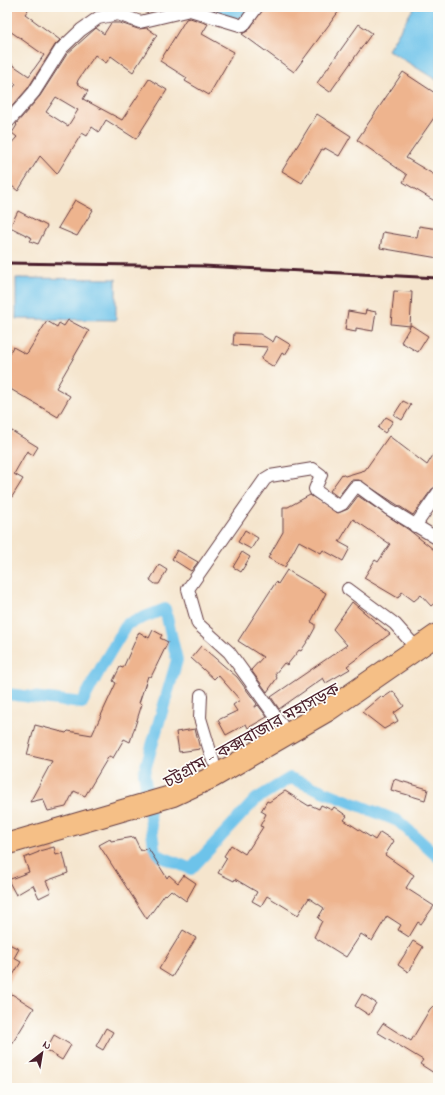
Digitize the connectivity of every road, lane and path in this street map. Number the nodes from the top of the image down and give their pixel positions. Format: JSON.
{"nodes":[{"id":1,"x":257,"y":7,"type":"edge"},
{"id":2,"x":7,"y":124,"type":"edge"},
{"id":3,"x":438,"y":493,"type":"edge"},
{"id":4,"x":415,"y":526,"type":"junction"},
{"id":5,"x":438,"y":539,"type":"edge"},
{"id":6,"x":348,"y":589,"type":"dead end"},
{"id":7,"x":438,"y":624,"type":"edge"},
{"id":8,"x":438,"y":634,"type":"edge"},
{"id":9,"x":411,"y":642,"type":"junction"},
{"id":10,"x":201,"y":695,"type":"dead end"},
{"id":11,"x":281,"y":724,"type":"junction"},
{"id":12,"x":213,"y":761,"type":"junction"},
{"id":13,"x":169,"y":791,"type":"junction"},
{"id":14,"x":130,"y":803,"type":"junction"},
{"id":15,"x":7,"y":831,"type":"edge"},
{"id":16,"x":7,"y":844,"type":"edge"}],
"edges":[{"from":1,"to":2,"type":"street"},
{"from":3,"to":4,"type":"street"},
{"from":4,"to":5,"type":"street"},
{"from":4,"to":11,"type":"street"},
{"from":6,"to":9,"type":"street"},
{"from":7,"to":9,"type":"highway","name":"চট্টগ্রাম - কক্সবাজার মহাসড়ক"},
{"from":8,"to":13,"type":"highway"},
{"from":9,"to":11,"type":"highway","name":"চট্টগ্রাম - কক্সবাজার মহাসড়ক"},
{"from":10,"to":12,"type":"street"},
{"from":11,"to":12,"type":"highway","name":"চট্টগ্রাম - কক্সবাজার মহাসড়ক"},
{"from":12,"to":13,"type":"highway","name":"চট্টগ্রাম - কক্সবাজার মহাসড়ক"},
{"from":13,"to":14,"type":"highway"},
{"from":14,"to":15,"type":"highway"},
{"from":14,"to":16,"type":"highway"}]}
